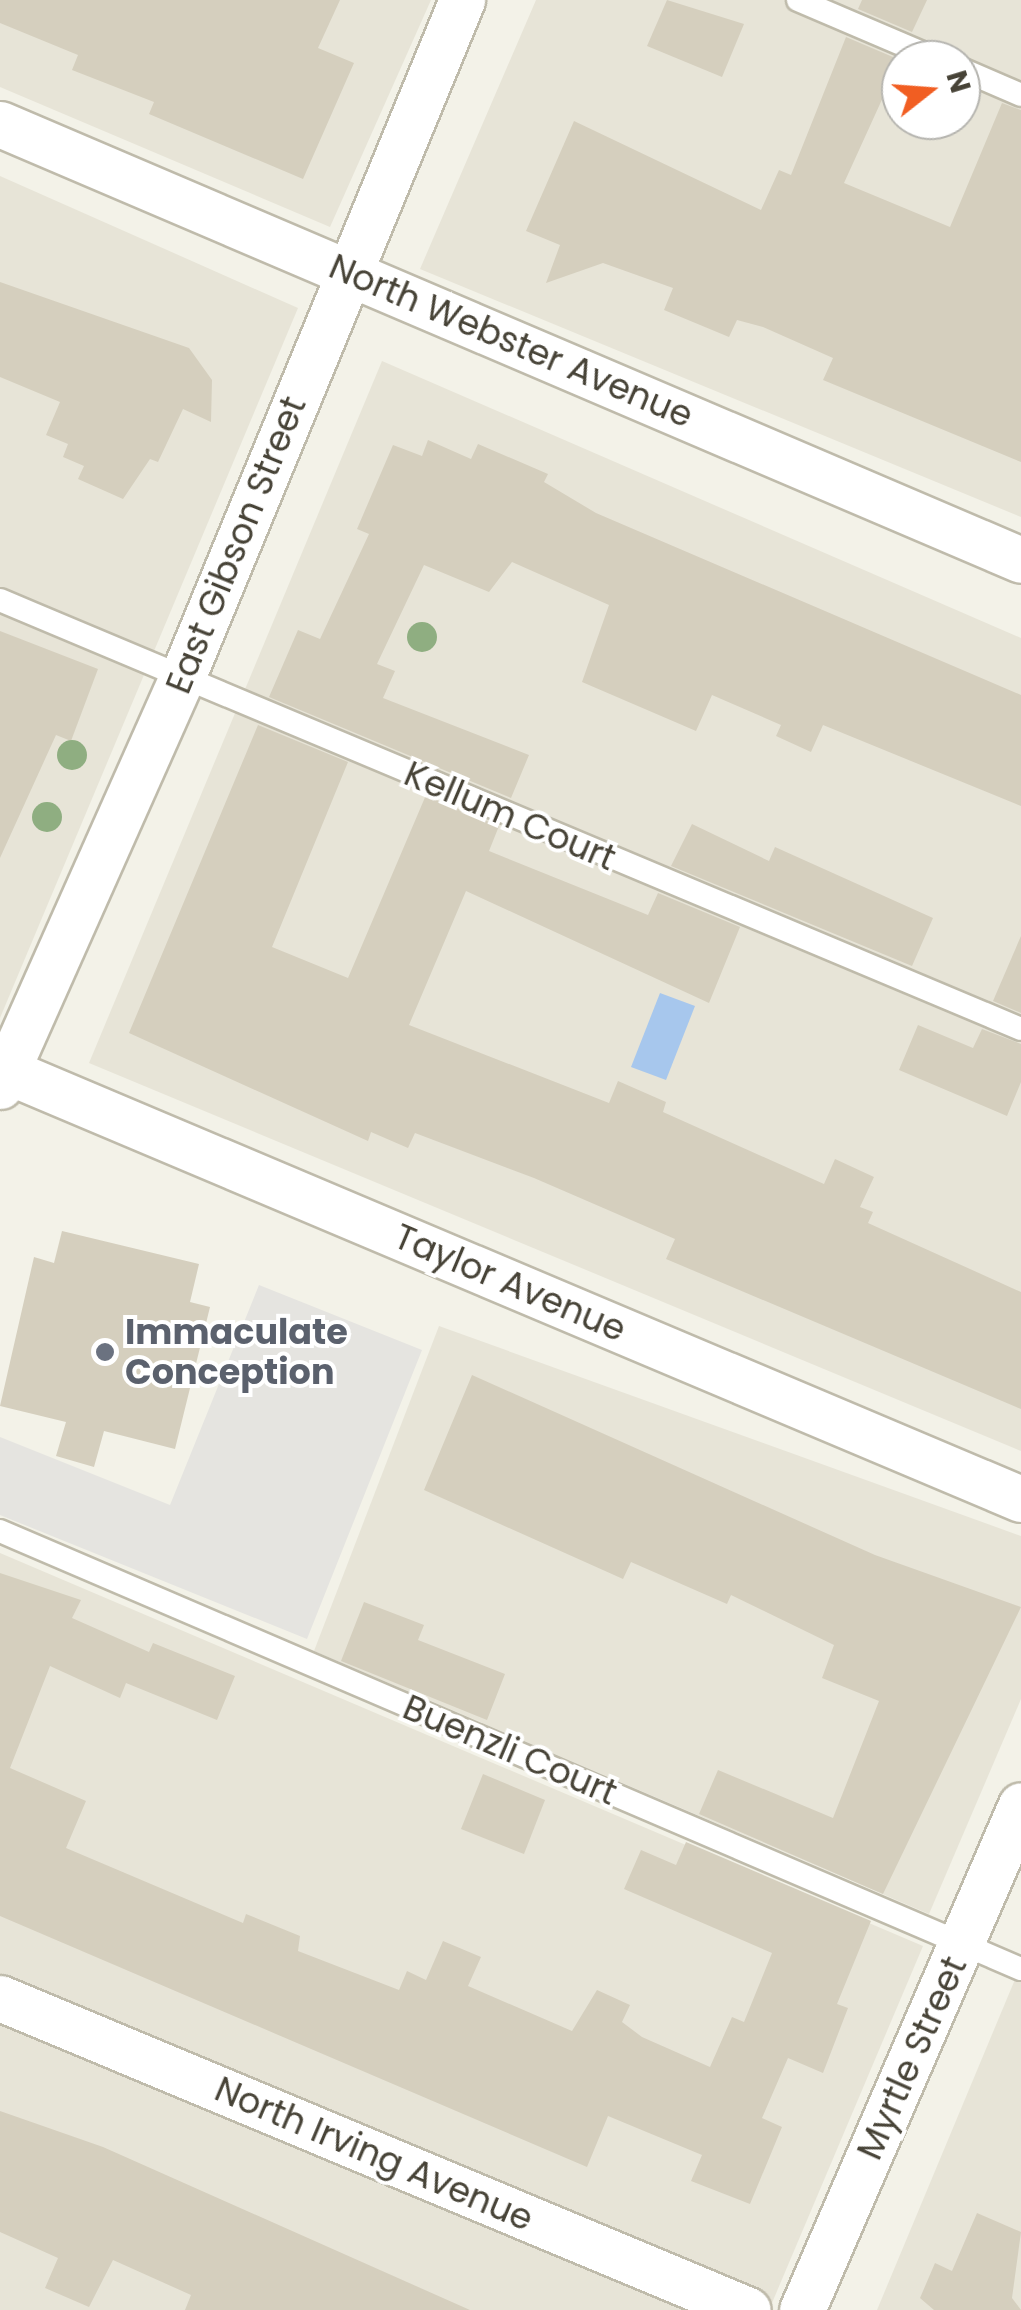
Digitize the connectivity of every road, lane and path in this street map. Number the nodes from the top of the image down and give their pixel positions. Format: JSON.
{"nodes":[{"id":1,"x":462,"y":0,"type":"edge"},
{"id":2,"x":798,"y":0,"type":"edge"},
{"id":3,"x":892,"y":40,"type":"edge"},
{"id":4,"x":981,"y":78,"type":"edge"},
{"id":5,"x":1021,"y":95,"type":"edge"},
{"id":6,"x":0,"y":124,"type":"edge"},
{"id":7,"x":348,"y":271,"type":"junction"},
{"id":8,"x":1021,"y":560,"type":"edge"},
{"id":9,"x":0,"y":600,"type":"edge"},
{"id":10,"x":182,"y":678,"type":"junction"},
{"id":11,"x":1021,"y":1029,"type":"edge"},
{"id":12,"x":2,"y":1075,"type":"edge"},
{"id":13,"x":1021,"y":1499,"type":"edge"},
{"id":14,"x":0,"y":1531,"type":"edge"},
{"id":15,"x":1021,"y":1804,"type":"edge"},
{"id":16,"x":962,"y":1944,"type":"junction"},
{"id":17,"x":1021,"y":1969,"type":"edge"},
{"id":18,"x":0,"y":1998,"type":"edge"},
{"id":19,"x":748,"y":2310,"type":"edge"},
{"id":20,"x":802,"y":2310,"type":"edge"}],
"edges":[{"from":1,"to":7,"type":"street","name":"East Gibson Street"},
{"from":2,"to":3,"type":"lane"},
{"from":4,"to":5,"type":"lane"},
{"from":6,"to":7,"type":"street","name":"North Webster Avenue"},
{"from":7,"to":8,"type":"street","name":"North Webster Avenue"},
{"from":7,"to":10,"type":"street","name":"East Gibson Street"},
{"from":9,"to":10,"type":"lane","name":"Kellum Court"},
{"from":10,"to":11,"type":"lane","name":"Kellum Court"},
{"from":10,"to":12,"type":"street","name":"East Gibson Street"},
{"from":12,"to":13,"type":"street","name":"Taylor Avenue"},
{"from":14,"to":16,"type":"lane","name":"Buenzli Court"},
{"from":15,"to":16,"type":"street","name":"Myrtle Street"},
{"from":16,"to":17,"type":"lane","name":"Buenzli Court"},
{"from":16,"to":20,"type":"street","name":"Myrtle Street"},
{"from":18,"to":19,"type":"street","name":"North Irving Avenue"}]}
